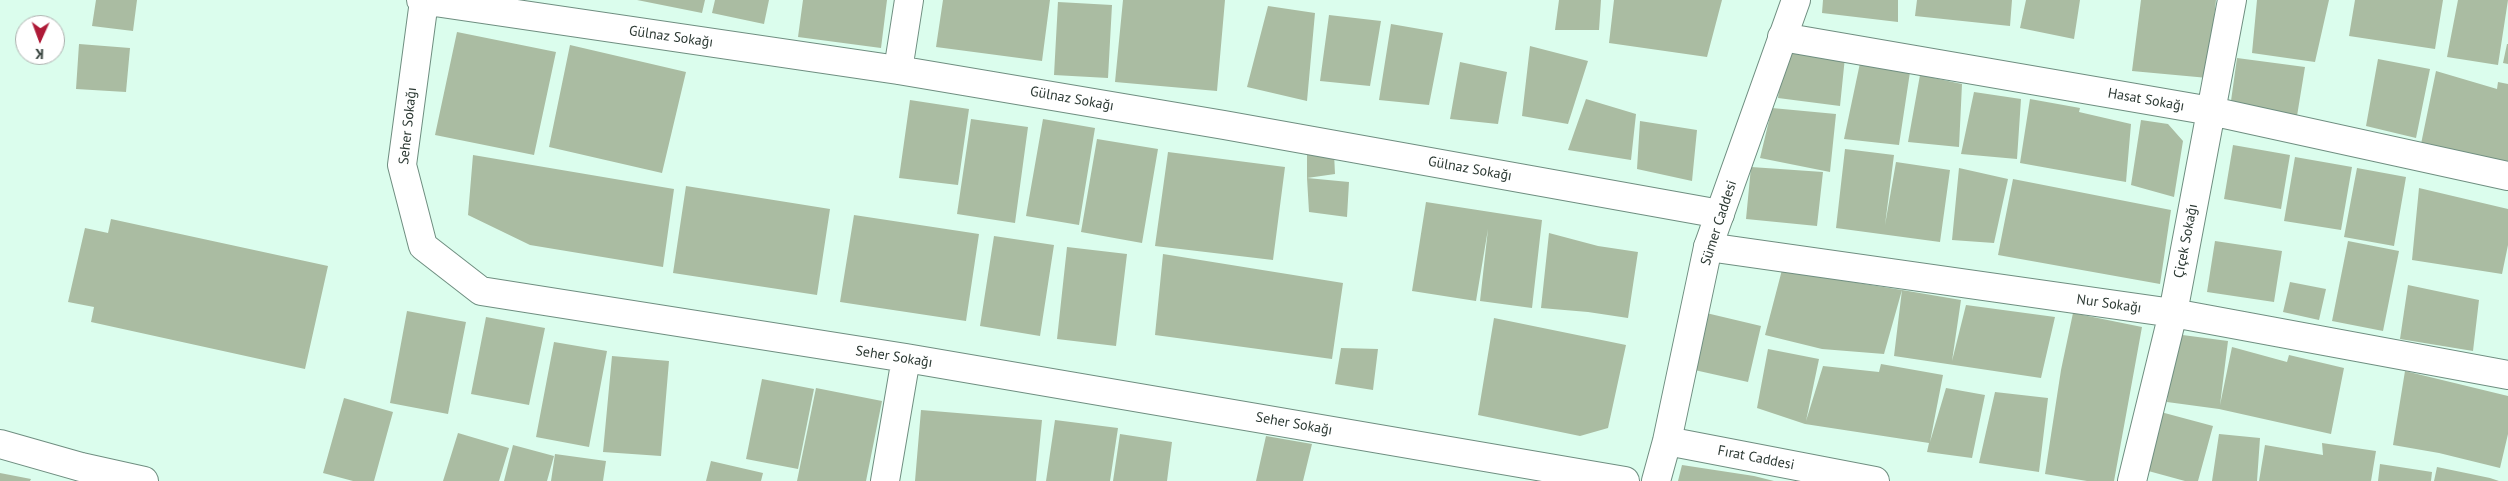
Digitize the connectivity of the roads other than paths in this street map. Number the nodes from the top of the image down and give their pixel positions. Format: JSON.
{"nodes":[{"id":1,"x":422,"y":0,"type":"edge"},
{"id":2,"x":909,"y":0,"type":"edge"},
{"id":3,"x":1796,"y":0,"type":"edge"},
{"id":4,"x":2232,"y":0,"type":"edge"},
{"id":5,"x":1782,"y":37,"type":"junction"},
{"id":6,"x":898,"y":70,"type":"junction"},
{"id":7,"x":2211,"y":111,"type":"junction"},
{"id":8,"x":2508,"y":176,"type":"edge"},
{"id":9,"x":1720,"y":214,"type":"junction"},
{"id":10,"x":1708,"y":248,"type":"junction"},
{"id":11,"x":2173,"y":313,"type":"junction"},
{"id":12,"x":906,"y":358,"type":"junction"},
{"id":13,"x":2508,"y":376,"type":"edge"},
{"id":14,"x":1667,"y":441,"type":"junction"},
{"id":15,"x":0,"y":444,"type":"edge"},
{"id":16,"x":79,"y":474,"type":"edge"},
{"id":17,"x":144,"y":481,"type":"edge"},
{"id":18,"x":885,"y":481,"type":"edge"},
{"id":19,"x":1625,"y":481,"type":"edge"},
{"id":20,"x":1656,"y":481,"type":"edge"},
{"id":21,"x":1875,"y":481,"type":"edge"},
{"id":22,"x":2132,"y":481,"type":"edge"}],
"edges":[{"from":1,"to":6,"type":"street","name":"Gülnaz Sokağı"},
{"from":1,"to":12,"type":"street","name":"Seher Sokağı"},
{"from":2,"to":6,"type":"street"},
{"from":3,"to":5,"type":"street","name":"Sümer Caddesi"},
{"from":4,"to":7,"type":"street","name":"Çiçek Sokağı"},
{"from":5,"to":7,"type":"street","name":"Hasat Sokağı"},
{"from":5,"to":9,"type":"street","name":"Sümer Caddesi"},
{"from":6,"to":9,"type":"street","name":"Gülnaz Sokağı"},
{"from":7,"to":8,"type":"street","name":"Hasat Sokağı"},
{"from":7,"to":11,"type":"street","name":"Çiçek Sokağı"},
{"from":9,"to":10,"type":"street","name":"Sümer Caddesi"},
{"from":10,"to":11,"type":"street","name":"Nur Sokağı"},
{"from":10,"to":14,"type":"street","name":"Sümer Caddesi"},
{"from":11,"to":13,"type":"street","name":"Nur Sokağı"},
{"from":11,"to":22,"type":"street","name":"Çiçek Sokağı"},
{"from":12,"to":18,"type":"street"},
{"from":12,"to":19,"type":"street","name":"Seher Sokağı"},
{"from":14,"to":20,"type":"street","name":"Sümer Caddesi"},
{"from":14,"to":21,"type":"street","name":"Fırat Caddesi"},
{"from":15,"to":16,"type":"street"},
{"from":16,"to":17,"type":"street"}]}
